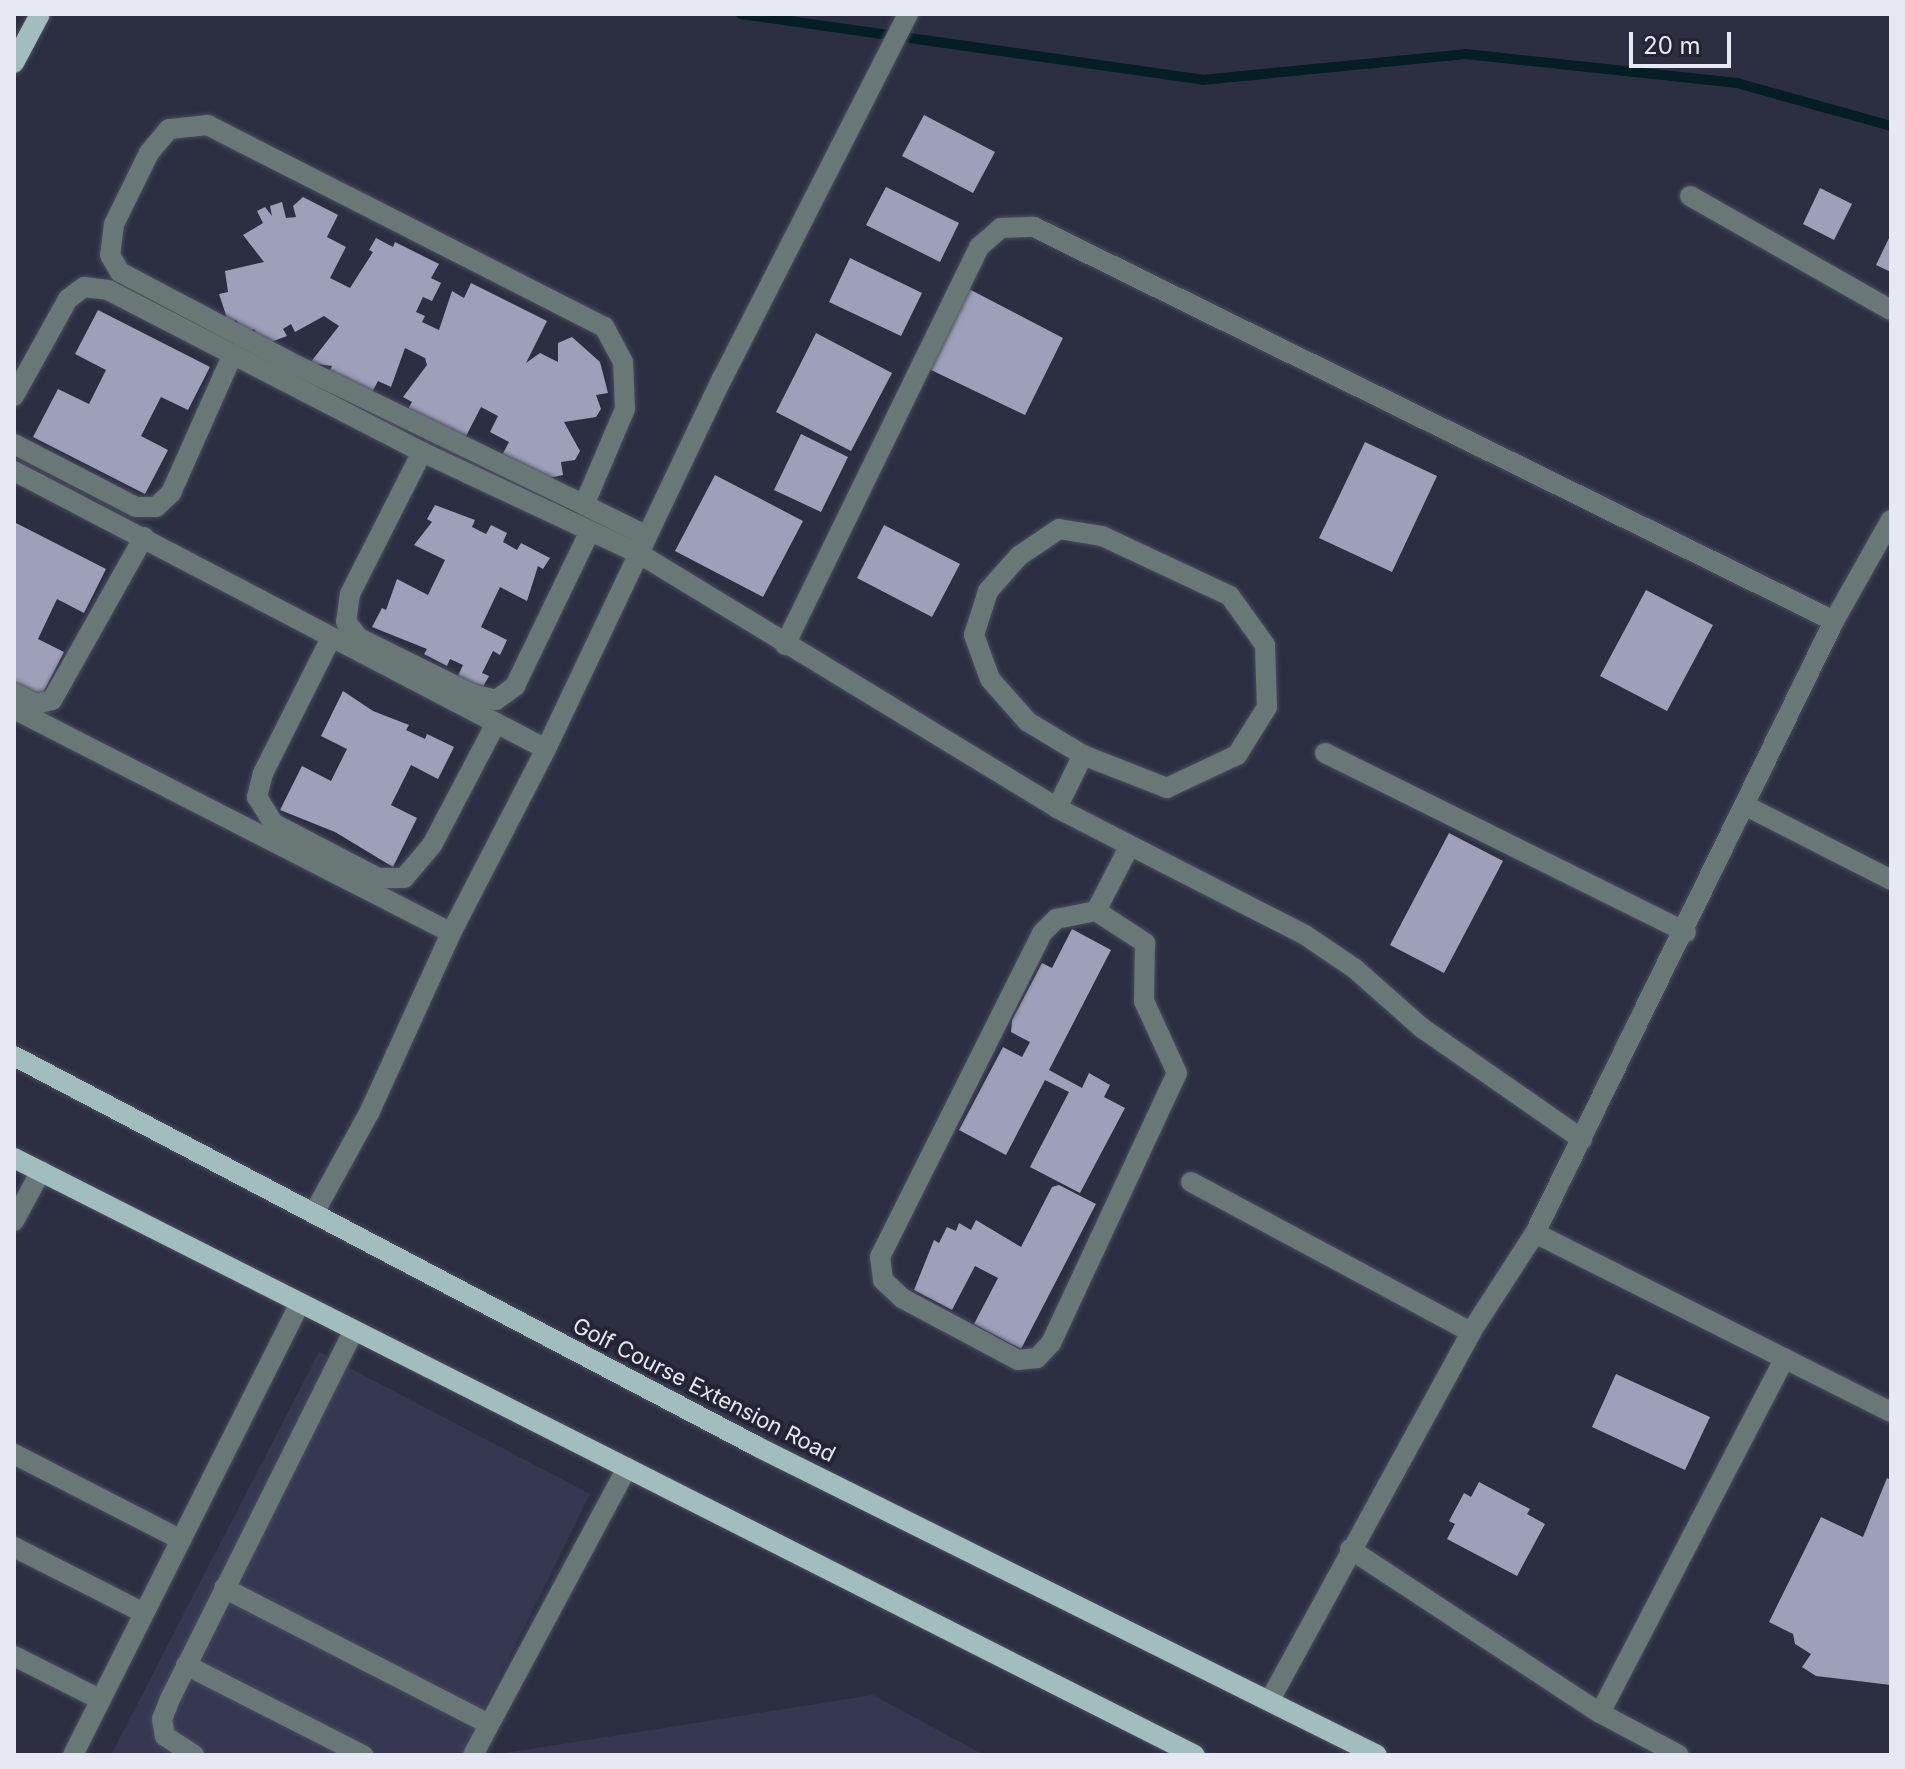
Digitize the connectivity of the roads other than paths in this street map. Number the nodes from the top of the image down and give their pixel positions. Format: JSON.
{"nodes":[{"id":1,"x":40,"y":14,"type":"edge"},
{"id":2,"x":906,"y":17,"type":"edge"},
{"id":3,"x":14,"y":63,"type":"edge"},
{"id":4,"x":1690,"y":196,"type":"dead end"},
{"id":5,"x":1891,"y":310,"type":"edge"},
{"id":6,"x":233,"y":354,"type":"junction"},
{"id":7,"x":14,"y":396,"type":"edge"},
{"id":8,"x":14,"y":444,"type":"edge"},
{"id":9,"x":422,"y":452,"type":"junction"},
{"id":10,"x":14,"y":471,"type":"edge"},
{"id":11,"x":584,"y":505,"type":"junction"},
{"id":12,"x":1891,"y":520,"type":"edge"},
{"id":13,"x":590,"y":531,"type":"junction"},
{"id":14,"x":144,"y":537,"type":"junction"},
{"id":15,"x":643,"y":545,"type":"junction"},
{"id":16,"x":1834,"y":621,"type":"junction"},
{"id":17,"x":331,"y":638,"type":"junction"},
{"id":18,"x":785,"y":645,"type":"junction"},
{"id":19,"x":14,"y":693,"type":"edge"},
{"id":20,"x":14,"y":709,"type":"edge"},
{"id":21,"x":496,"y":723,"type":"junction"},
{"id":22,"x":546,"y":749,"type":"junction"},
{"id":23,"x":1325,"y":753,"type":"dead end"},
{"id":24,"x":1083,"y":755,"type":"junction"},
{"id":25,"x":1748,"y":807,"type":"junction"},
{"id":26,"x":1057,"y":808,"type":"junction"},
{"id":27,"x":1129,"y":847,"type":"junction"},
{"id":28,"x":1891,"y":880,"type":"edge"},
{"id":29,"x":1096,"y":911,"type":"junction"},
{"id":30,"x":1686,"y":932,"type":"junction"},
{"id":31,"x":451,"y":933,"type":"junction"},
{"id":32,"x":14,"y":1056,"type":"edge"},
{"id":33,"x":1582,"y":1139,"type":"junction"},
{"id":34,"x":14,"y":1158,"type":"edge"},
{"id":35,"x":41,"y":1171,"type":"junction"},
{"id":36,"x":1191,"y":1182,"type":"dead end"},
{"id":37,"x":314,"y":1213,"type":"junction"},
{"id":38,"x":14,"y":1221,"type":"edge"},
{"id":39,"x":1535,"y":1233,"type":"junction"},
{"id":40,"x":300,"y":1303,"type":"junction"},
{"id":41,"x":354,"y":1330,"type":"junction"},
{"id":42,"x":1471,"y":1332,"type":"junction"},
{"id":43,"x":1785,"y":1358,"type":"junction"},
{"id":44,"x":1891,"y":1412,"type":"edge"},
{"id":45,"x":14,"y":1454,"type":"edge"},
{"id":46,"x":627,"y":1468,"type":"junction"},
{"id":47,"x":181,"y":1540,"type":"junction"},
{"id":48,"x":14,"y":1547,"type":"edge"},
{"id":49,"x":1350,"y":1549,"type":"junction"},
{"id":50,"x":224,"y":1588,"type":"junction"},
{"id":51,"x":144,"y":1613,"type":"junction"},
{"id":52,"x":14,"y":1656,"type":"edge"},
{"id":53,"x":186,"y":1665,"type":"junction"},
{"id":54,"x":1271,"y":1698,"type":"junction"},
{"id":55,"x":101,"y":1700,"type":"junction"},
{"id":56,"x":1600,"y":1713,"type":"junction"},
{"id":57,"x":489,"y":1724,"type":"junction"},
{"id":58,"x":186,"y":1753,"type":"edge"},
{"id":59,"x":73,"y":1755,"type":"edge"},
{"id":60,"x":363,"y":1755,"type":"edge"},
{"id":61,"x":473,"y":1755,"type":"edge"},
{"id":62,"x":1195,"y":1755,"type":"edge"},
{"id":63,"x":1377,"y":1755,"type":"edge"},
{"id":64,"x":1679,"y":1755,"type":"edge"}],
"edges":[{"from":1,"to":3,"type":"main road"},
{"from":2,"to":15,"type":"street"},
{"from":4,"to":5,"type":"street"},
{"from":6,"to":7,"type":"street"},
{"from":6,"to":8,"type":"street"},
{"from":6,"to":9,"type":"street"},
{"from":9,"to":13,"type":"street"},
{"from":9,"to":13,"type":"street"},
{"from":10,"to":14,"type":"street"},
{"from":11,"to":11,"type":"street"},
{"from":11,"to":15,"type":"street"},
{"from":12,"to":16,"type":"street"},
{"from":13,"to":15,"type":"street"},
{"from":14,"to":17,"type":"street"},
{"from":14,"to":19,"type":"street"},
{"from":15,"to":18,"type":"street"},
{"from":15,"to":22,"type":"street"},
{"from":16,"to":18,"type":"street"},
{"from":16,"to":25,"type":"street"},
{"from":17,"to":21,"type":"street"},
{"from":17,"to":21,"type":"street"},
{"from":18,"to":26,"type":"street"},
{"from":20,"to":31,"type":"street"},
{"from":21,"to":22,"type":"street"},
{"from":22,"to":31,"type":"street"},
{"from":23,"to":30,"type":"street"},
{"from":24,"to":24,"type":"street"},
{"from":24,"to":26,"type":"street"},
{"from":25,"to":28,"type":"street"},
{"from":25,"to":30,"type":"street"},
{"from":26,"to":27,"type":"street"},
{"from":27,"to":29,"type":"street"},
{"from":27,"to":33,"type":"street"},
{"from":29,"to":29,"type":"street"},
{"from":30,"to":33,"type":"street"},
{"from":31,"to":37,"type":"street"},
{"from":32,"to":37,"type":"main road","name":"Golf Course Extension Road"},
{"from":33,"to":39,"type":"street"},
{"from":34,"to":35,"type":"main road"},
{"from":35,"to":38,"type":"street"},
{"from":35,"to":40,"type":"main road"},
{"from":36,"to":42,"type":"street"},
{"from":37,"to":54,"type":"main road","name":"Golf Course Extension Road"},
{"from":39,"to":42,"type":"street"},
{"from":39,"to":43,"type":"street"},
{"from":40,"to":41,"type":"main road"},
{"from":40,"to":47,"type":"street"},
{"from":41,"to":46,"type":"main road"},
{"from":41,"to":50,"type":"street"},
{"from":42,"to":49,"type":"street"},
{"from":43,"to":44,"type":"street"},
{"from":43,"to":56,"type":"street"},
{"from":45,"to":47,"type":"street"},
{"from":46,"to":57,"type":"street"},
{"from":46,"to":62,"type":"main road"},
{"from":47,"to":51,"type":"street"},
{"from":48,"to":51,"type":"street"},
{"from":49,"to":54,"type":"street"},
{"from":49,"to":56,"type":"street"},
{"from":50,"to":53,"type":"street"},
{"from":50,"to":57,"type":"street"},
{"from":51,"to":55,"type":"street"},
{"from":52,"to":55,"type":"street"},
{"from":53,"to":58,"type":"street"},
{"from":53,"to":60,"type":"street"},
{"from":54,"to":63,"type":"main road","name":"Golf Course Extension Road"},
{"from":55,"to":59,"type":"street"},
{"from":56,"to":64,"type":"street"},
{"from":57,"to":61,"type":"street"}]}
